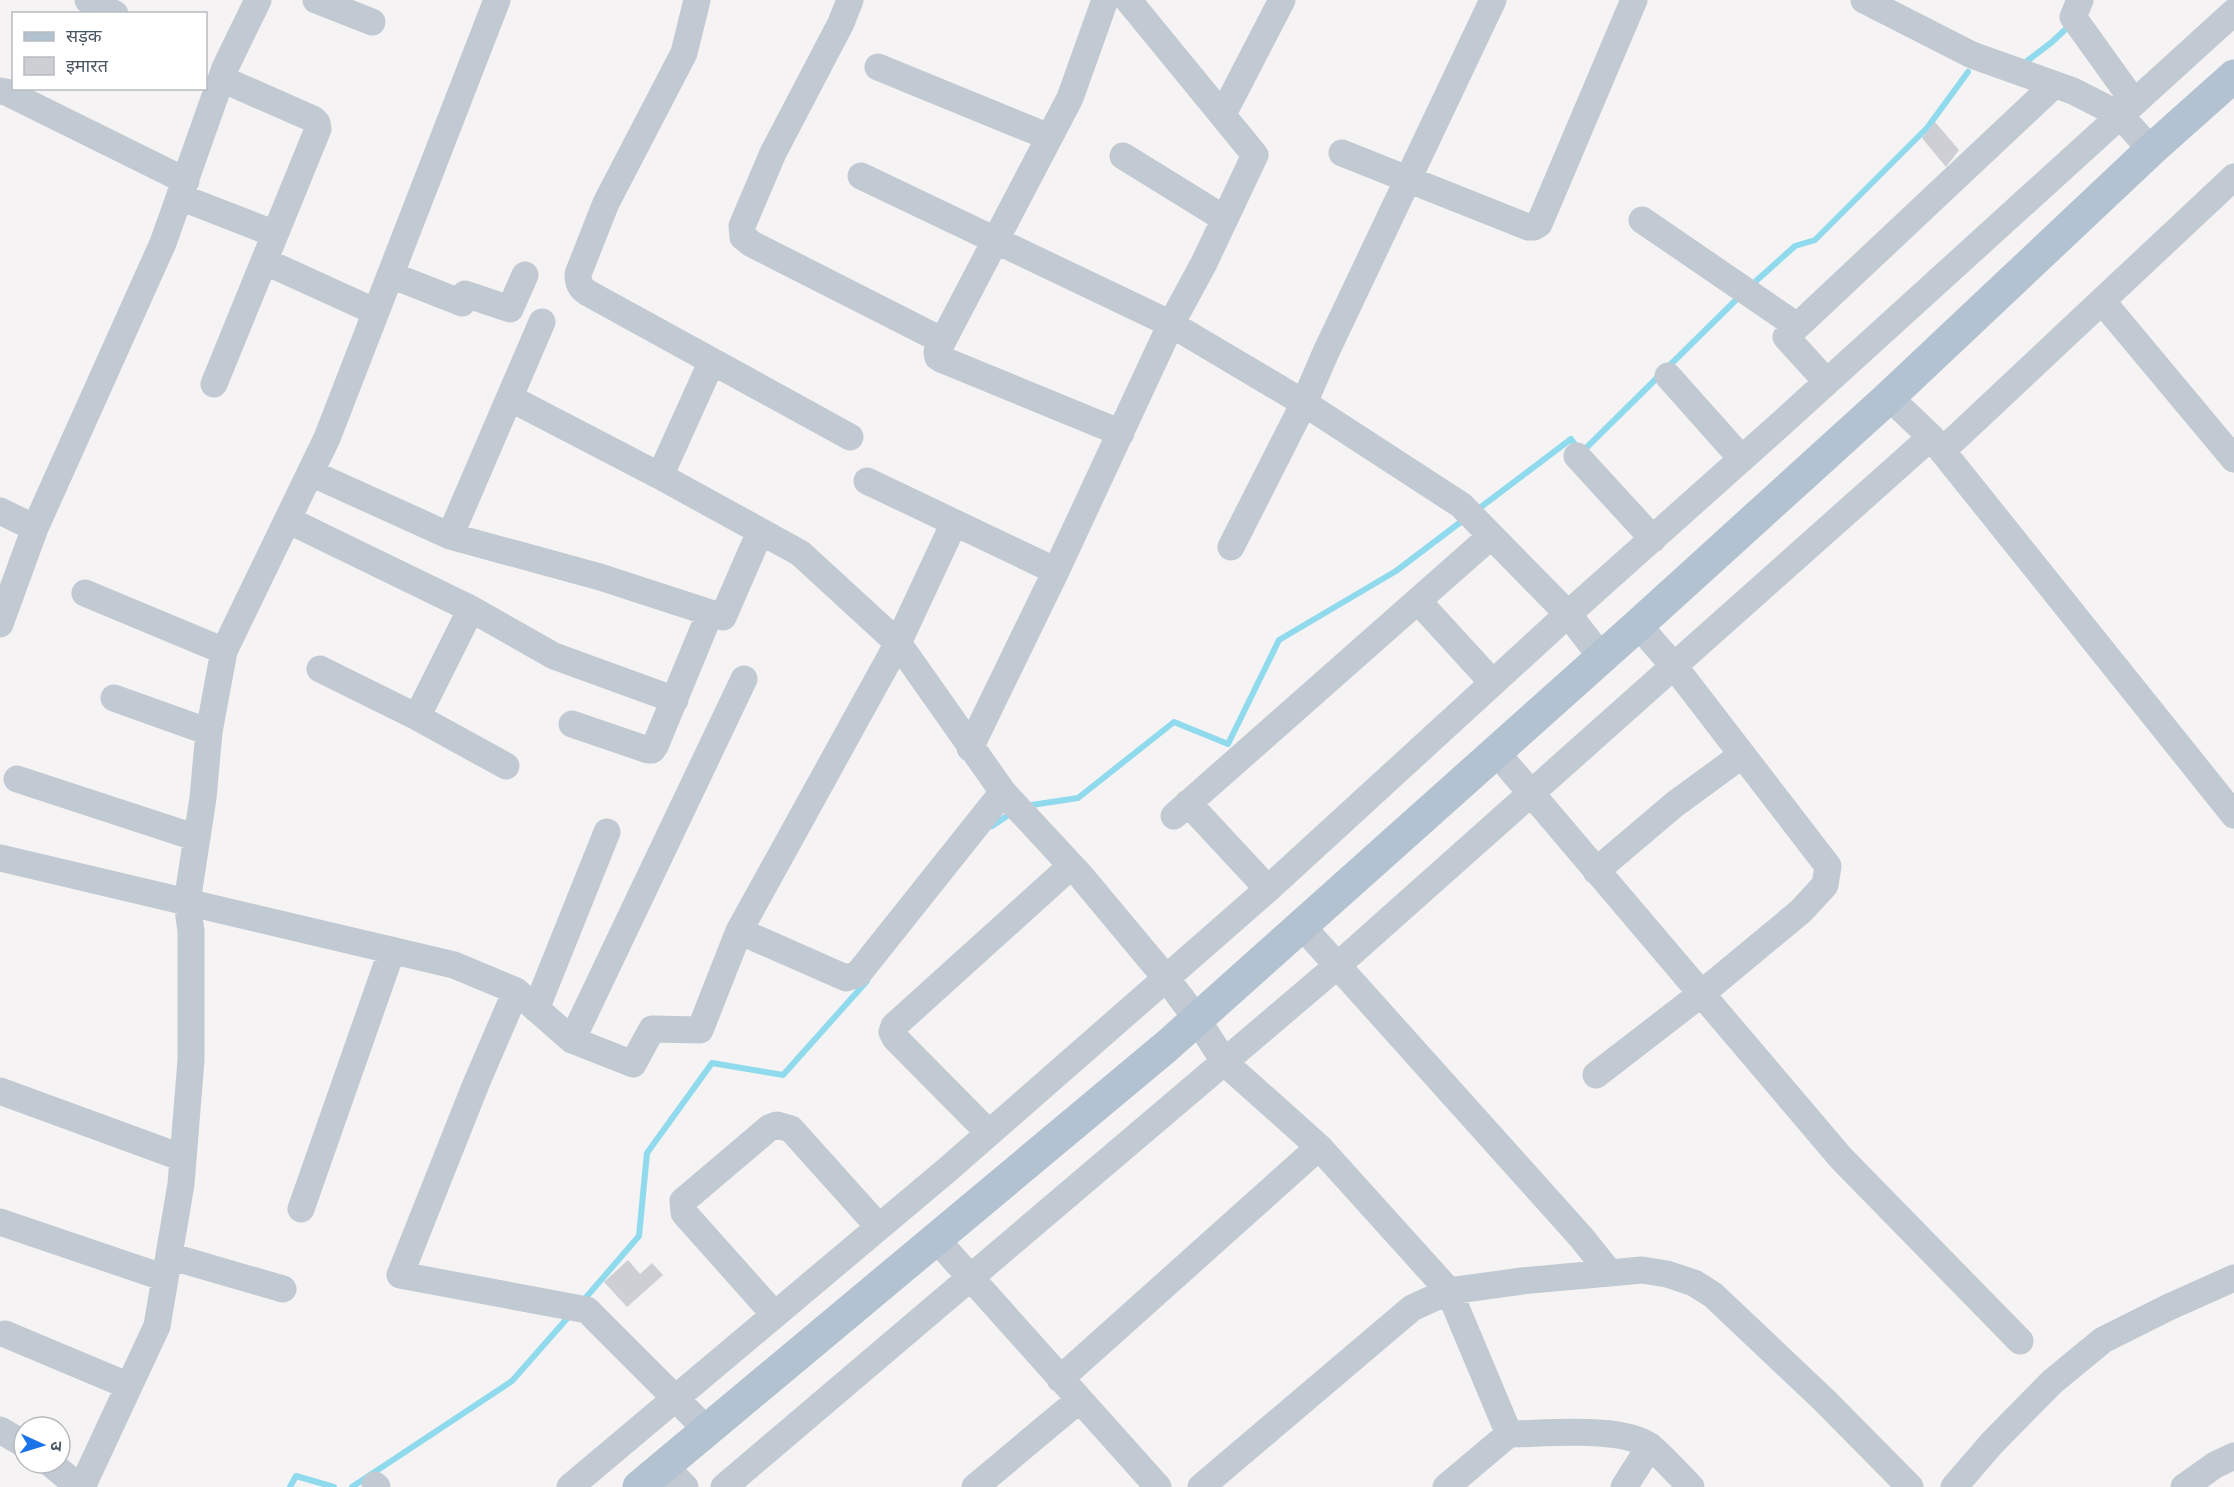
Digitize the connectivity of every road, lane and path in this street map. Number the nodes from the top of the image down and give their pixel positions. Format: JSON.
{"nodes":[{"id":1,"x":88,"y":0,"type":"edge"},
{"id":2,"x":258,"y":0,"type":"edge"},
{"id":3,"x":316,"y":0,"type":"edge"},
{"id":4,"x":497,"y":0,"type":"edge"},
{"id":5,"x":697,"y":0,"type":"edge"},
{"id":6,"x":850,"y":0,"type":"edge"},
{"id":7,"x":1104,"y":0,"type":"edge"},
{"id":8,"x":1128,"y":0,"type":"edge"},
{"id":9,"x":1282,"y":0,"type":"edge"},
{"id":10,"x":1493,"y":0,"type":"edge"},
{"id":11,"x":1634,"y":0,"type":"edge"},
{"id":12,"x":1864,"y":0,"type":"edge"},
{"id":13,"x":2080,"y":0,"type":"edge"},
{"id":14,"x":111,"y":12,"type":"edge"},
{"id":15,"x":2234,"y":12,"type":"edge"},
{"id":16,"x":372,"y":22,"type":"dead end"},
{"id":17,"x":878,"y":67,"type":"dead end"},
{"id":18,"x":218,"y":68,"type":"edge"},
{"id":19,"x":2234,"y":76,"type":"edge"},
{"id":20,"x":2054,"y":85,"type":"junction"},
{"id":21,"x":0,"y":91,"type":"edge"},
{"id":22,"x":2119,"y":108,"type":"junction"},
{"id":23,"x":1223,"y":114,"type":"junction"},
{"id":24,"x":1050,"y":137,"type":"junction"},
{"id":25,"x":2151,"y":150,"type":"junction"},
{"id":26,"x":1342,"y":153,"type":"dead end"},
{"id":27,"x":1123,"y":156,"type":"dead end"},
{"id":28,"x":861,"y":176,"type":"dead end"},
{"id":29,"x":2234,"y":177,"type":"edge"},
{"id":30,"x":1409,"y":178,"type":"junction"},
{"id":31,"x":183,"y":189,"type":"junction"},
{"id":32,"x":1225,"y":219,"type":"junction"},
{"id":33,"x":1642,"y":220,"type":"dead end"},
{"id":34,"x":275,"y":234,"type":"junction"},
{"id":35,"x":994,"y":241,"type":"junction"},
{"id":36,"x":264,"y":261,"type":"junction"},
{"id":37,"x":391,"y":275,"type":"junction"},
{"id":38,"x":525,"y":275,"type":"dead end"},
{"id":39,"x":2102,"y":301,"type":"junction"},
{"id":40,"x":376,"y":312,"type":"junction"},
{"id":41,"x":542,"y":322,"type":"dead end"},
{"id":42,"x":1171,"y":324,"type":"junction"},
{"id":43,"x":1797,"y":327,"type":"junction"},
{"id":44,"x":943,"y":341,"type":"junction"},
{"id":45,"x":712,"y":362,"type":"junction"},
{"id":46,"x":1821,"y":375,"type":"junction"},
{"id":47,"x":1668,"y":376,"type":"dead end"},
{"id":48,"x":214,"y":384,"type":"dead end"},
{"id":49,"x":1889,"y":397,"type":"junction"},
{"id":50,"x":510,"y":398,"type":"junction"},
{"id":51,"x":1304,"y":403,"type":"junction"},
{"id":52,"x":1120,"y":433,"type":"junction"},
{"id":53,"x":850,"y":437,"type":"dead end"},
{"id":54,"x":1936,"y":444,"type":"junction"},
{"id":55,"x":1577,"y":456,"type":"dead end"},
{"id":56,"x":1742,"y":459,"type":"junction"},
{"id":57,"x":2234,"y":459,"type":"edge"},
{"id":58,"x":311,"y":473,"type":"junction"},
{"id":59,"x":660,"y":476,"type":"junction"},
{"id":60,"x":867,"y":481,"type":"dead end"},
{"id":61,"x":0,"y":511,"type":"edge"},
{"id":62,"x":288,"y":520,"type":"junction"},
{"id":63,"x":1476,"y":520,"type":"junction"},
{"id":64,"x":954,"y":523,"type":"junction"},
{"id":65,"x":36,"y":528,"type":"junction"},
{"id":66,"x":760,"y":532,"type":"junction"},
{"id":67,"x":450,"y":536,"type":"junction"},
{"id":68,"x":1653,"y":539,"type":"junction"},
{"id":69,"x":1231,"y":547,"type":"dead end"},
{"id":70,"x":1056,"y":571,"type":"junction"},
{"id":71,"x":85,"y":593,"type":"dead end"},
{"id":72,"x":1418,"y":601,"type":"junction"},
{"id":73,"x":471,"y":609,"type":"junction"},
{"id":74,"x":710,"y":613,"type":"junction"},
{"id":75,"x":1568,"y":614,"type":"junction"},
{"id":76,"x":0,"y":624,"type":"edge"},
{"id":77,"x":1638,"y":625,"type":"junction"},
{"id":78,"x":898,"y":643,"type":"junction"},
{"id":79,"x":224,"y":651,"type":"junction"},
{"id":80,"x":1602,"y":658,"type":"junction"},
{"id":81,"x":1674,"y":666,"type":"junction"},
{"id":82,"x":320,"y":669,"type":"dead end"},
{"id":83,"x":744,"y":679,"type":"dead end"},
{"id":84,"x":1493,"y":683,"type":"junction"},
{"id":85,"x":114,"y":698,"type":"dead end"},
{"id":86,"x":675,"y":700,"type":"junction"},
{"id":87,"x":417,"y":717,"type":"junction"},
{"id":88,"x":572,"y":724,"type":"dead end"},
{"id":89,"x":208,"y":732,"type":"junction"},
{"id":90,"x":970,"y":748,"type":"junction"},
{"id":91,"x":1496,"y":752,"type":"junction"},
{"id":92,"x":1742,"y":755,"type":"junction"},
{"id":93,"x":506,"y":765,"type":"dead end"},
{"id":94,"x":17,"y":779,"type":"dead end"},
{"id":95,"x":1003,"y":792,"type":"junction"},
{"id":96,"x":1531,"y":794,"type":"junction"},
{"id":97,"x":2234,"y":815,"type":"edge"},
{"id":98,"x":607,"y":832,"type":"dead end"},
{"id":99,"x":197,"y":838,"type":"junction"},
{"id":100,"x":0,"y":858,"type":"edge"},
{"id":101,"x":1071,"y":866,"type":"junction"},
{"id":102,"x":1596,"y":871,"type":"junction"},
{"id":103,"x":1268,"y":889,"type":"junction"},
{"id":104,"x":187,"y":902,"type":"junction"},
{"id":105,"x":1301,"y":925,"type":"junction"},
{"id":106,"x":739,"y":931,"type":"junction"},
{"id":107,"x":392,"y":950,"type":"junction"},
{"id":108,"x":1337,"y":966,"type":"junction"},
{"id":109,"x":1166,"y":978,"type":"junction"},
{"id":110,"x":516,"y":991,"type":"junction"},
{"id":111,"x":1701,"y":994,"type":"junction"},
{"id":112,"x":536,"y":1009,"type":"junction"},
{"id":113,"x":1197,"y":1019,"type":"junction"},
{"id":114,"x":572,"y":1040,"type":"junction"},
{"id":115,"x":1225,"y":1063,"type":"junction"},
{"id":116,"x":1596,"y":1075,"type":"dead end"},
{"id":117,"x":0,"y":1091,"type":"edge"},
{"id":118,"x":989,"y":1133,"type":"junction"},
{"id":119,"x":1319,"y":1147,"type":"junction"},
{"id":120,"x":183,"y":1158,"type":"junction"},
{"id":121,"x":301,"y":1209,"type":"dead end"},
{"id":122,"x":0,"y":1222,"type":"edge"},
{"id":123,"x":879,"y":1227,"type":"junction"},
{"id":124,"x":936,"y":1239,"type":"junction"},
{"id":125,"x":167,"y":1267,"type":"junction"},
{"id":126,"x":1609,"y":1272,"type":"junction"},
{"id":127,"x":2234,"y":1278,"type":"edge"},
{"id":128,"x":970,"y":1279,"type":"junction"},
{"id":129,"x":283,"y":1289,"type":"dead end"},
{"id":130,"x":1449,"y":1291,"type":"junction"},
{"id":131,"x":775,"y":1314,"type":"junction"},
{"id":132,"x":5,"y":1334,"type":"dead end"},
{"id":133,"x":2020,"y":1341,"type":"dead end"},
{"id":134,"x":1060,"y":1378,"type":"junction"},
{"id":135,"x":129,"y":1386,"type":"junction"},
{"id":136,"x":677,"y":1398,"type":"junction"},
{"id":137,"x":1079,"y":1400,"type":"junction"},
{"id":138,"x":708,"y":1431,"type":"junction"},
{"id":139,"x":1509,"y":1434,"type":"junction"},
{"id":140,"x":1650,"y":1446,"type":"junction"},
{"id":141,"x":2234,"y":1456,"type":"edge"},
{"id":142,"x":65,"y":1475,"type":"edge"},
{"id":143,"x":674,"y":1477,"type":"edge"},
{"id":144,"x":80,"y":1487,"type":"edge"},
{"id":145,"x":570,"y":1487,"type":"edge"},
{"id":146,"x":639,"y":1487,"type":"edge"},
{"id":147,"x":724,"y":1487,"type":"edge"},
{"id":148,"x":975,"y":1487,"type":"edge"},
{"id":149,"x":1158,"y":1487,"type":"edge"},
{"id":150,"x":1201,"y":1487,"type":"edge"},
{"id":151,"x":1446,"y":1487,"type":"edge"},
{"id":152,"x":1624,"y":1487,"type":"edge"},
{"id":153,"x":1691,"y":1487,"type":"edge"},
{"id":154,"x":1910,"y":1487,"type":"edge"},
{"id":155,"x":1954,"y":1487,"type":"edge"},
{"id":156,"x":2184,"y":1487,"type":"edge"}],
"edges":[{"from":1,"to":14,"type":"street"},
{"from":2,"to":18,"type":"street"},
{"from":3,"to":16,"type":"street"},
{"from":4,"to":37,"type":"street"},
{"from":5,"to":45,"type":"street"},
{"from":6,"to":44,"type":"street"},
{"from":7,"to":24,"type":"street"},
{"from":8,"to":23,"type":"street"},
{"from":9,"to":23,"type":"street"},
{"from":10,"to":30,"type":"street"},
{"from":11,"to":30,"type":"street"},
{"from":12,"to":20,"type":"street"},
{"from":13,"to":22,"type":"street"},
{"from":15,"to":22,"type":"street"},
{"from":17,"to":24,"type":"street"},
{"from":18,"to":31,"type":"street"},
{"from":18,"to":34,"type":"street"},
{"from":19,"to":25,"type":"main road"},
{"from":20,"to":22,"type":"street"},
{"from":20,"to":43,"type":"street"},
{"from":21,"to":31,"type":"street"},
{"from":22,"to":25,"type":"street"},
{"from":22,"to":46,"type":"street"},
{"from":23,"to":32,"type":"street"},
{"from":24,"to":35,"type":"street"},
{"from":25,"to":49,"type":"main road"},
{"from":26,"to":30,"type":"street"},
{"from":27,"to":32,"type":"street"},
{"from":28,"to":35,"type":"street"},
{"from":29,"to":39,"type":"street"},
{"from":30,"to":51,"type":"street"},
{"from":31,"to":34,"type":"street"},
{"from":31,"to":65,"type":"street"},
{"from":32,"to":42,"type":"street"},
{"from":33,"to":43,"type":"street"},
{"from":34,"to":36,"type":"street"},
{"from":35,"to":42,"type":"street"},
{"from":35,"to":44,"type":"street"},
{"from":36,"to":40,"type":"street"},
{"from":36,"to":48,"type":"street"},
{"from":37,"to":38,"type":"street"},
{"from":37,"to":40,"type":"street"},
{"from":39,"to":54,"type":"street"},
{"from":39,"to":57,"type":"street"},
{"from":40,"to":58,"type":"street"},
{"from":41,"to":50,"type":"street"},
{"from":42,"to":51,"type":"street"},
{"from":42,"to":52,"type":"street"},
{"from":43,"to":46,"type":"street"},
{"from":44,"to":52,"type":"street"},
{"from":45,"to":53,"type":"street"},
{"from":45,"to":59,"type":"street"},
{"from":46,"to":56,"type":"street"},
{"from":47,"to":56,"type":"street"},
{"from":49,"to":54,"type":"street"},
{"from":49,"to":77,"type":"main road"},
{"from":50,"to":59,"type":"street"},
{"from":50,"to":67,"type":"street"},
{"from":51,"to":63,"type":"street"},
{"from":51,"to":69,"type":"street"},
{"from":52,"to":70,"type":"street"},
{"from":54,"to":81,"type":"street"},
{"from":54,"to":97,"type":"street"},
{"from":55,"to":68,"type":"street"},
{"from":56,"to":68,"type":"street"},
{"from":58,"to":62,"type":"street"},
{"from":58,"to":67,"type":"street"},
{"from":59,"to":66,"type":"street"},
{"from":60,"to":64,"type":"street"},
{"from":61,"to":65,"type":"street"},
{"from":62,"to":73,"type":"street"},
{"from":62,"to":79,"type":"street"},
{"from":63,"to":72,"type":"street"},
{"from":63,"to":75,"type":"street"},
{"from":64,"to":70,"type":"street"},
{"from":64,"to":78,"type":"street"},
{"from":65,"to":76,"type":"street"},
{"from":66,"to":74,"type":"street"},
{"from":66,"to":78,"type":"street"},
{"from":67,"to":74,"type":"street"},
{"from":68,"to":75,"type":"street"},
{"from":70,"to":90,"type":"street"},
{"from":71,"to":79,"type":"street"},
{"from":72,"to":84,"type":"street"},
{"from":72,"to":103,"type":"street"},
{"from":73,"to":86,"type":"street"},
{"from":73,"to":87,"type":"street"},
{"from":74,"to":86,"type":"street"},
{"from":75,"to":80,"type":"street"},
{"from":75,"to":84,"type":"street"},
{"from":77,"to":80,"type":"main road"},
{"from":77,"to":81,"type":"street"},
{"from":78,"to":90,"type":"street"},
{"from":78,"to":106,"type":"street"},
{"from":79,"to":89,"type":"street"},
{"from":80,"to":91,"type":"main road"},
{"from":81,"to":92,"type":"street"},
{"from":81,"to":96,"type":"street"},
{"from":82,"to":87,"type":"street"},
{"from":83,"to":114,"type":"street"},
{"from":84,"to":103,"type":"street"},
{"from":85,"to":89,"type":"street"},
{"from":86,"to":88,"type":"street"},
{"from":87,"to":93,"type":"street"},
{"from":89,"to":99,"type":"street"},
{"from":90,"to":95,"type":"street"},
{"from":91,"to":96,"type":"street"},
{"from":91,"to":105,"type":"main road"},
{"from":92,"to":102,"type":"street"},
{"from":92,"to":111,"type":"street"},
{"from":94,"to":99,"type":"street"},
{"from":95,"to":101,"type":"street"},
{"from":95,"to":106,"type":"street"},
{"from":96,"to":102,"type":"street"},
{"from":96,"to":108,"type":"street"},
{"from":98,"to":112,"type":"street"},
{"from":99,"to":104,"type":"street"},
{"from":100,"to":104,"type":"street"},
{"from":101,"to":109,"type":"street"},
{"from":101,"to":118,"type":"street"},
{"from":102,"to":111,"type":"street"},
{"from":103,"to":109,"type":"street"},
{"from":104,"to":107,"type":"street"},
{"from":104,"to":120,"type":"street"},
{"from":105,"to":108,"type":"street"},
{"from":105,"to":113,"type":"main road"},
{"from":106,"to":114,"type":"street"},
{"from":107,"to":110,"type":"street"},
{"from":107,"to":121,"type":"street"},
{"from":108,"to":115,"type":"street"},
{"from":108,"to":126,"type":"street"},
{"from":109,"to":113,"type":"street"},
{"from":109,"to":118,"type":"street"},
{"from":110,"to":112,"type":"street"},
{"from":110,"to":136,"type":"street"},
{"from":111,"to":116,"type":"street"},
{"from":111,"to":133,"type":"street"},
{"from":112,"to":114,"type":"street"},
{"from":113,"to":115,"type":"street"},
{"from":113,"to":124,"type":"main road"},
{"from":115,"to":119,"type":"street"},
{"from":115,"to":128,"type":"street"},
{"from":117,"to":120,"type":"street"},
{"from":118,"to":123,"type":"street"},
{"from":119,"to":130,"type":"street"},
{"from":119,"to":134,"type":"street"},
{"from":120,"to":125,"type":"street"},
{"from":122,"to":125,"type":"street"},
{"from":123,"to":131,"type":"street"},
{"from":123,"to":131,"type":"street"},
{"from":124,"to":128,"type":"street"},
{"from":124,"to":138,"type":"main road"},
{"from":125,"to":129,"type":"street"},
{"from":125,"to":135,"type":"street"},
{"from":126,"to":130,"type":"street"},
{"from":126,"to":154,"type":"street"},
{"from":127,"to":155,"type":"street"},
{"from":128,"to":134,"type":"street"},
{"from":128,"to":147,"type":"street"},
{"from":130,"to":139,"type":"street"},
{"from":130,"to":150,"type":"street"},
{"from":131,"to":136,"type":"street"},
{"from":132,"to":135,"type":"street"},
{"from":134,"to":137,"type":"street"},
{"from":135,"to":144,"type":"street"},
{"from":136,"to":138,"type":"street"},
{"from":136,"to":145,"type":"street"},
{"from":137,"to":148,"type":"street"},
{"from":137,"to":149,"type":"street"},
{"from":138,"to":143,"type":"main road"},
{"from":139,"to":140,"type":"street"},
{"from":139,"to":151,"type":"street"},
{"from":140,"to":152,"type":"street"},
{"from":140,"to":153,"type":"street"},
{"from":141,"to":156,"type":"street"},
{"from":142,"to":144,"type":"street"},
{"from":143,"to":146,"type":"main road"}]}
